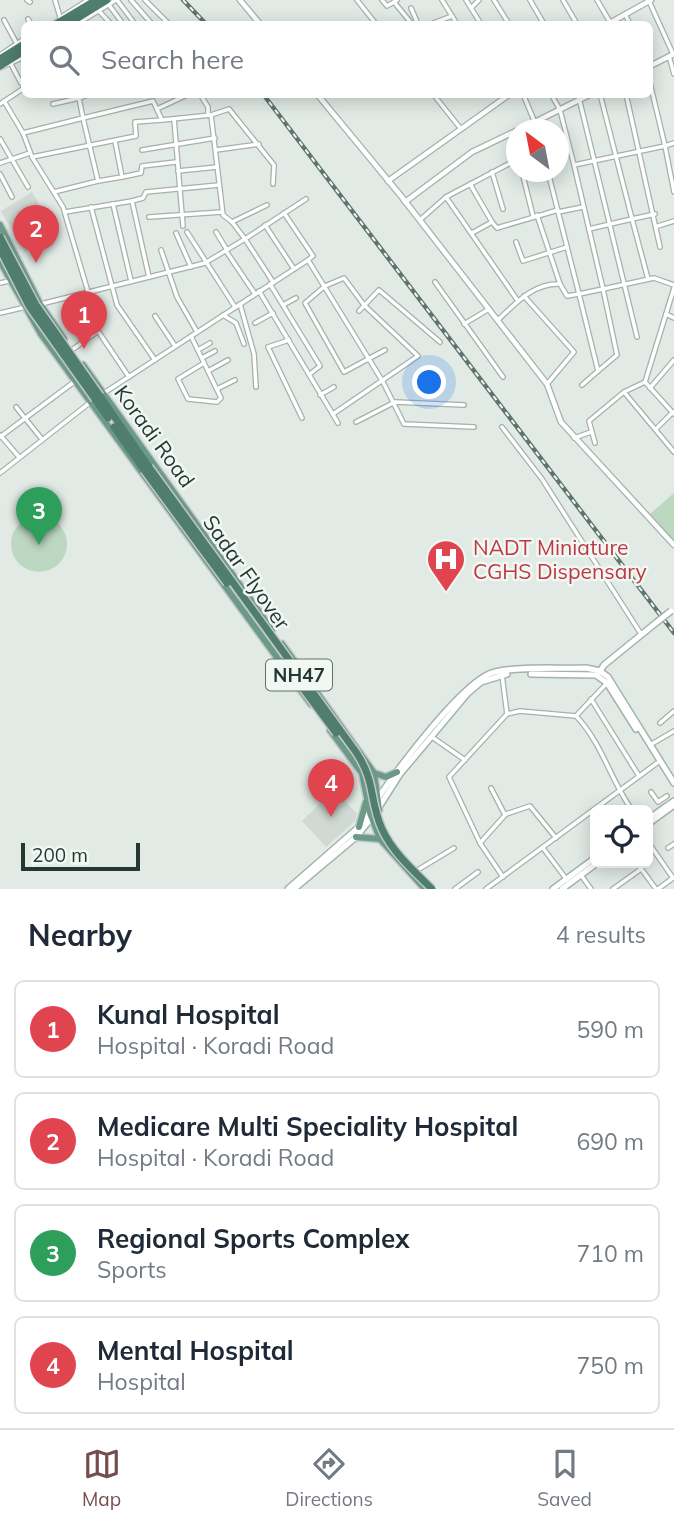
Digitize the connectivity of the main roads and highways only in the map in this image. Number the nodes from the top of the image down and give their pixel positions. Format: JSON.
{"nodes":[{"id":1,"x":96,"y":0,"type":"edge"},
{"id":2,"x":108,"y":2,"type":"edge"},
{"id":3,"x":58,"y":21,"type":"edge"},
{"id":4,"x":73,"y":21,"type":"edge"},
{"id":5,"x":21,"y":44,"type":"edge"},
{"id":6,"x":21,"y":52,"type":"edge"},
{"id":7,"x":0,"y":61,"type":"edge"},
{"id":8,"x":0,"y":225,"type":"edge"},
{"id":9,"x":0,"y":237,"type":"edge"},
{"id":10,"x":0,"y":249,"type":"edge"},
{"id":11,"x":0,"y":261,"type":"edge"},
{"id":12,"x":97,"y":398,"type":"junction"},
{"id":13,"x":136,"y":453,"type":"junction"},
{"id":14,"x":673,"y":609,"type":"edge"},
{"id":15,"x":258,"y":611,"type":"junction"},
{"id":16,"x":247,"y":619,"type":"junction"},
{"id":17,"x":599,"y":673,"type":"junction"},
{"id":18,"x":475,"y":681,"type":"junction"},
{"id":19,"x":430,"y":736,"type":"junction"},
{"id":20,"x":397,"y":772,"type":"junction"},
{"id":21,"x":374,"y":773,"type":"junction"},
{"id":22,"x":674,"y":785,"type":"edge"},
{"id":23,"x":367,"y":797,"type":"junction"},
{"id":24,"x":674,"y":803,"type":"edge"},
{"id":25,"x":378,"y":804,"type":"junction"},
{"id":26,"x":371,"y":816,"type":"junction"},
{"id":27,"x":653,"y":818,"type":"edge"},
{"id":28,"x":359,"y":827,"type":"junction"},
{"id":29,"x":356,"y":837,"type":"junction"},
{"id":30,"x":380,"y":839,"type":"junction"},
{"id":31,"x":590,"y":862,"type":"edge"},
{"id":32,"x":590,"y":868,"type":"edge"},
{"id":33,"x":568,"y":881,"type":"junction"},
{"id":34,"x":426,"y":887,"type":"edge"},
{"id":35,"x":288,"y":889,"type":"edge"},
{"id":36,"x":294,"y":889,"type":"edge"},
{"id":37,"x":553,"y":889,"type":"edge"},
{"id":38,"x":562,"y":889,"type":"edge"}],
"edges":[{"from":1,"to":3,"type":"highway"},
{"from":2,"to":4,"type":"highway"},
{"from":5,"to":7,"type":"highway"},
{"from":6,"to":7,"type":"highway"},
{"from":8,"to":12,"type":"main road","name":"Koradi Road","number":"NH47"},
{"from":9,"to":12,"type":"highway","number":"NH47","bridge":true},
{"from":10,"to":12,"type":"highway","number":"NH47","bridge":true},
{"from":11,"to":12,"type":"main road"},
{"from":12,"to":13,"type":"highway","number":"NH47"},
{"from":12,"to":13,"type":"highway","number":"NH47"},
{"from":12,"to":13,"type":"main road","name":"Koradi Road","number":"NH47"},
{"from":13,"to":15,"type":"main road","name":"Koradi Road","number":"NH47"},
{"from":13,"to":16,"type":"main road","name":"Koradi Road","number":"NH47"},
{"from":13,"to":34,"type":"highway","name":"Sadar Flyover","number":"NH47","bridge":true},
{"from":14,"to":17,"type":"main road","bridge":true},
{"from":15,"to":16,"type":"main road"},
{"from":15,"to":21,"type":"main road","name":"Koradi Road","number":"NH47"},
{"from":16,"to":23,"type":"main road","name":"Koradi Road","number":"NH47"},
{"from":17,"to":18,"type":"main road"},
{"from":17,"to":18,"type":"main road"},
{"from":17,"to":22,"type":"main road"},
{"from":17,"to":22,"type":"main road"},
{"from":18,"to":19,"type":"main road"},
{"from":19,"to":20,"type":"main road"},
{"from":19,"to":25,"type":"main road"},
{"from":20,"to":21,"type":"main road"},
{"from":20,"to":25,"type":"main road"},
{"from":21,"to":25,"type":"main road","name":"Koradi Road","number":"NH47"},
{"from":23,"to":26,"type":"main road","name":"Koradi Road","number":"NH47"},
{"from":23,"to":28,"type":"main road"},
{"from":24,"to":27,"type":"main road"},
{"from":25,"to":26,"type":"main road"},
{"from":25,"to":34,"type":"main road","name":"Koradi Road","number":"NH47"},
{"from":26,"to":28,"type":"main road"},
{"from":26,"to":29,"type":"main road"},
{"from":26,"to":30,"type":"main road","name":"Koradi Road"},
{"from":28,"to":35,"type":"main road"},
{"from":29,"to":30,"type":"main road"},
{"from":29,"to":36,"type":"main road"},
{"from":30,"to":34,"type":"main road","name":"Koradi Road"},
{"from":31,"to":33,"type":"main road"},
{"from":32,"to":33,"type":"main road"},
{"from":33,"to":37,"type":"main road"},
{"from":33,"to":38,"type":"main road"}]}
